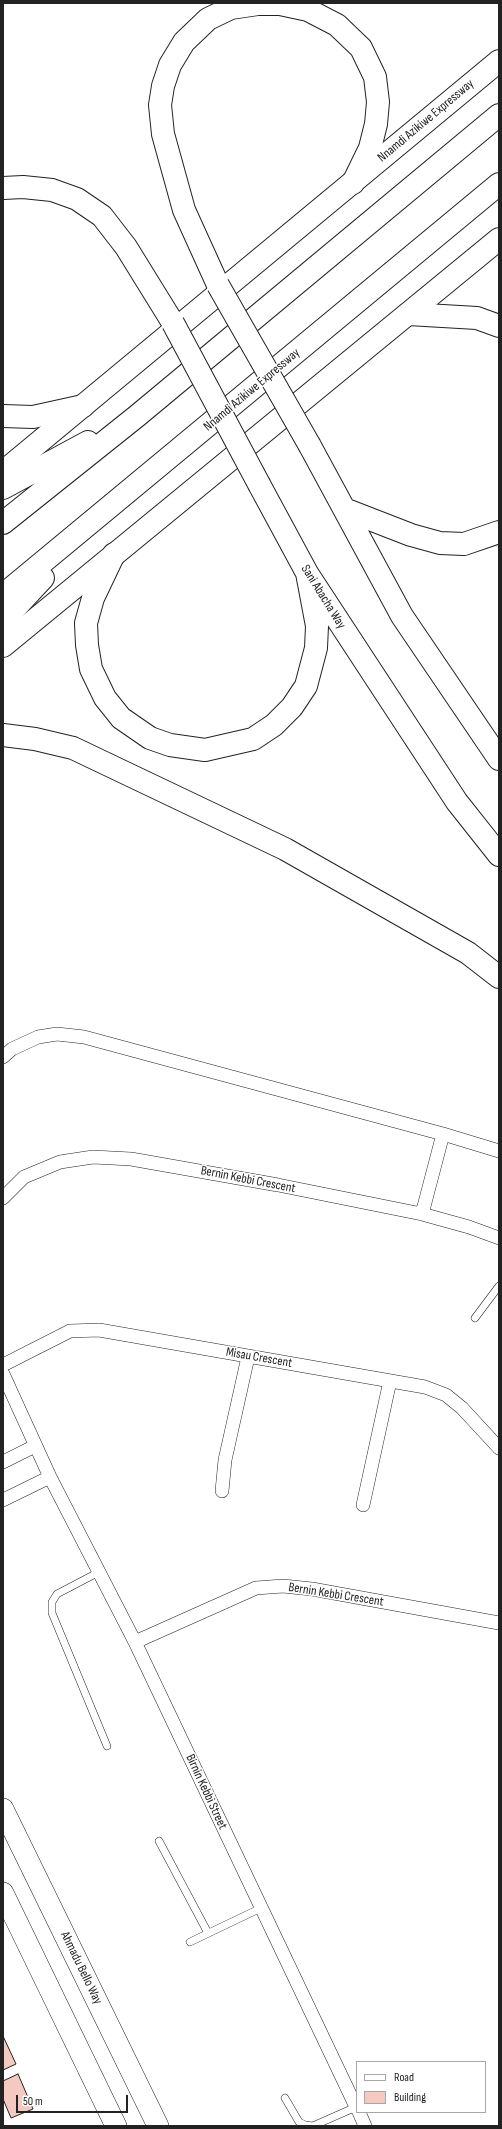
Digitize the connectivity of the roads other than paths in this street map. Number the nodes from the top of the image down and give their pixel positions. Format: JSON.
{"nodes":[{"id":1,"x":499,"y":61,"type":"edge"},
{"id":2,"x":499,"y":115,"type":"edge"},
{"id":3,"x":353,"y":183,"type":"junction"},
{"id":4,"x":499,"y":184,"type":"edge"},
{"id":5,"x":3,"y":188,"type":"edge"},
{"id":6,"x":499,"y":239,"type":"edge"},
{"id":7,"x":408,"y":314,"type":"junction"},
{"id":8,"x":499,"y":326,"type":"edge"},
{"id":9,"x":83,"y":406,"type":"junction"},
{"id":10,"x":3,"y":416,"type":"edge"},
{"id":11,"x":136,"y":416,"type":"junction"},
{"id":12,"x":3,"y":472,"type":"edge"},
{"id":13,"x":3,"y":488,"type":"edge"},
{"id":14,"x":344,"y":509,"type":"junction"},
{"id":15,"x":95,"y":521,"type":"junction"},
{"id":16,"x":3,"y":523,"type":"edge"},
{"id":17,"x":499,"y":532,"type":"edge"},
{"id":18,"x":114,"y":554,"type":"junction"},
{"id":19,"x":307,"y":573,"type":"junction"},
{"id":20,"x":3,"y":595,"type":"edge"},
{"id":21,"x":3,"y":621,"type":"edge"},
{"id":22,"x":3,"y":646,"type":"edge"},
{"id":23,"x":3,"y":734,"type":"edge"},
{"id":24,"x":499,"y":759,"type":"edge"},
{"id":25,"x":499,"y":855,"type":"edge"},
{"id":26,"x":499,"y":977,"type":"edge"},
{"id":27,"x":3,"y":1057,"type":"edge"},
{"id":28,"x":443,"y":1134,"type":"junction"},
{"id":29,"x":499,"y":1151,"type":"edge"},
{"id":30,"x":3,"y":1198,"type":"edge"},
{"id":31,"x":422,"y":1214,"type":"junction"},
{"id":32,"x":499,"y":1238,"type":"edge"},
{"id":33,"x":499,"y":1286,"type":"edge"},
{"id":34,"x":476,"y":1318,"type":"dead end"},
{"id":35,"x":248,"y":1357,"type":"junction"},
{"id":36,"x":3,"y":1365,"type":"edge"},
{"id":37,"x":3,"y":1374,"type":"edge"},
{"id":38,"x":390,"y":1381,"type":"junction"},
{"id":39,"x":35,"y":1446,"type":"junction"},
{"id":40,"x":499,"y":1448,"type":"edge"},
{"id":41,"x":3,"y":1462,"type":"edge"},
{"id":42,"x":50,"y":1477,"type":"junction"},
{"id":43,"x":222,"y":1491,"type":"dead end"},
{"id":44,"x":3,"y":1500,"type":"edge"},
{"id":45,"x":363,"y":1505,"type":"dead end"},
{"id":46,"x":99,"y":1572,"type":"junction"},
{"id":47,"x":499,"y":1623,"type":"edge"},
{"id":48,"x":135,"y":1642,"type":"junction"},
{"id":49,"x":107,"y":1746,"type":"dead end"},
{"id":50,"x":3,"y":1809,"type":"edge"},
{"id":51,"x":159,"y":1840,"type":"dead end"},
{"id":52,"x":3,"y":1893,"type":"edge"},
{"id":53,"x":261,"y":1908,"type":"junction"},
{"id":54,"x":208,"y":1933,"type":"junction"},
{"id":55,"x":190,"y":1942,"type":"dead end"},
{"id":56,"x":285,"y":2098,"type":"dead end"},
{"id":57,"x":356,"y":2107,"type":"edge"},
{"id":58,"x":356,"y":2109,"type":"edge"},
{"id":59,"x":359,"y":2113,"type":"edge"},
{"id":60,"x":116,"y":2126,"type":"edge"},
{"id":61,"x":158,"y":2126,"type":"edge"},
{"id":62,"x":365,"y":2126,"type":"edge"}],
"edges":[{"from":1,"to":3,"type":"highway","name":"Nnamdi Azikiwe Expressway"},
{"from":2,"to":11,"type":"highway"},
{"from":3,"to":9,"type":"highway","name":"Nnamdi Azikiwe Expressway"},
{"from":3,"to":14,"type":"highway","bridge":true},
{"from":4,"to":15,"type":"highway","name":"Nnamdi Azikiwe Expressway"},
{"from":5,"to":19,"type":"highway","name":"Sani Abacha Way","bridge":true},
{"from":6,"to":7,"type":"highway"},
{"from":7,"to":8,"type":"highway"},
{"from":7,"to":18,"type":"highway"},
{"from":9,"to":10,"type":"highway"},
{"from":9,"to":12,"type":"highway","name":"Nnamdi Azikiwe Expressway"},
{"from":11,"to":13,"type":"highway"},
{"from":11,"to":16,"type":"highway"},
{"from":14,"to":17,"type":"highway"},
{"from":14,"to":24,"type":"highway"},
{"from":15,"to":20,"type":"highway","name":"Nnamdi Azikiwe Expressway"},
{"from":15,"to":21,"type":"highway"},
{"from":18,"to":19,"type":"highway"},
{"from":18,"to":22,"type":"highway"},
{"from":19,"to":25,"type":"highway","name":"Sani Abacha Way"},
{"from":23,"to":26,"type":"highway"},
{"from":27,"to":28,"type":"street"},
{"from":28,"to":29,"type":"street"},
{"from":28,"to":31,"type":"street"},
{"from":30,"to":31,"type":"street","name":"Bernin Kebbi Crescent"},
{"from":31,"to":32,"type":"street","name":"Bernin Kebbi Crescent"},
{"from":33,"to":34,"type":"lane"},
{"from":35,"to":36,"type":"street","name":"Misau Crescent"},
{"from":35,"to":38,"type":"street","name":"Misau Crescent"},
{"from":35,"to":43,"type":"street"},
{"from":37,"to":39,"type":"street"},
{"from":38,"to":40,"type":"street","name":"Misau Crescent"},
{"from":38,"to":45,"type":"street"},
{"from":39,"to":41,"type":"street"},
{"from":39,"to":42,"type":"street"},
{"from":42,"to":44,"type":"street"},
{"from":42,"to":46,"type":"street","name":"Birnin Kebbi Street"},
{"from":46,"to":48,"type":"street","name":"Birnin Kebbi Street"},
{"from":46,"to":49,"type":"lane"},
{"from":47,"to":48,"type":"street","name":"Bernin Kebbi Crescent"},
{"from":48,"to":53,"type":"street","name":"Birnin Kebbi Street"},
{"from":50,"to":61,"type":"main road","name":"Ahmadu Bello Way"},
{"from":51,"to":54,"type":"lane"},
{"from":52,"to":60,"type":"main road"},
{"from":53,"to":54,"type":"lane"},
{"from":53,"to":57,"type":"street","name":"Birnin Kebbi Street"},
{"from":54,"to":55,"type":"lane"},
{"from":56,"to":58,"type":"lane"},
{"from":59,"to":62,"type":"street","name":"Birnin Kebbi Street"}]}
